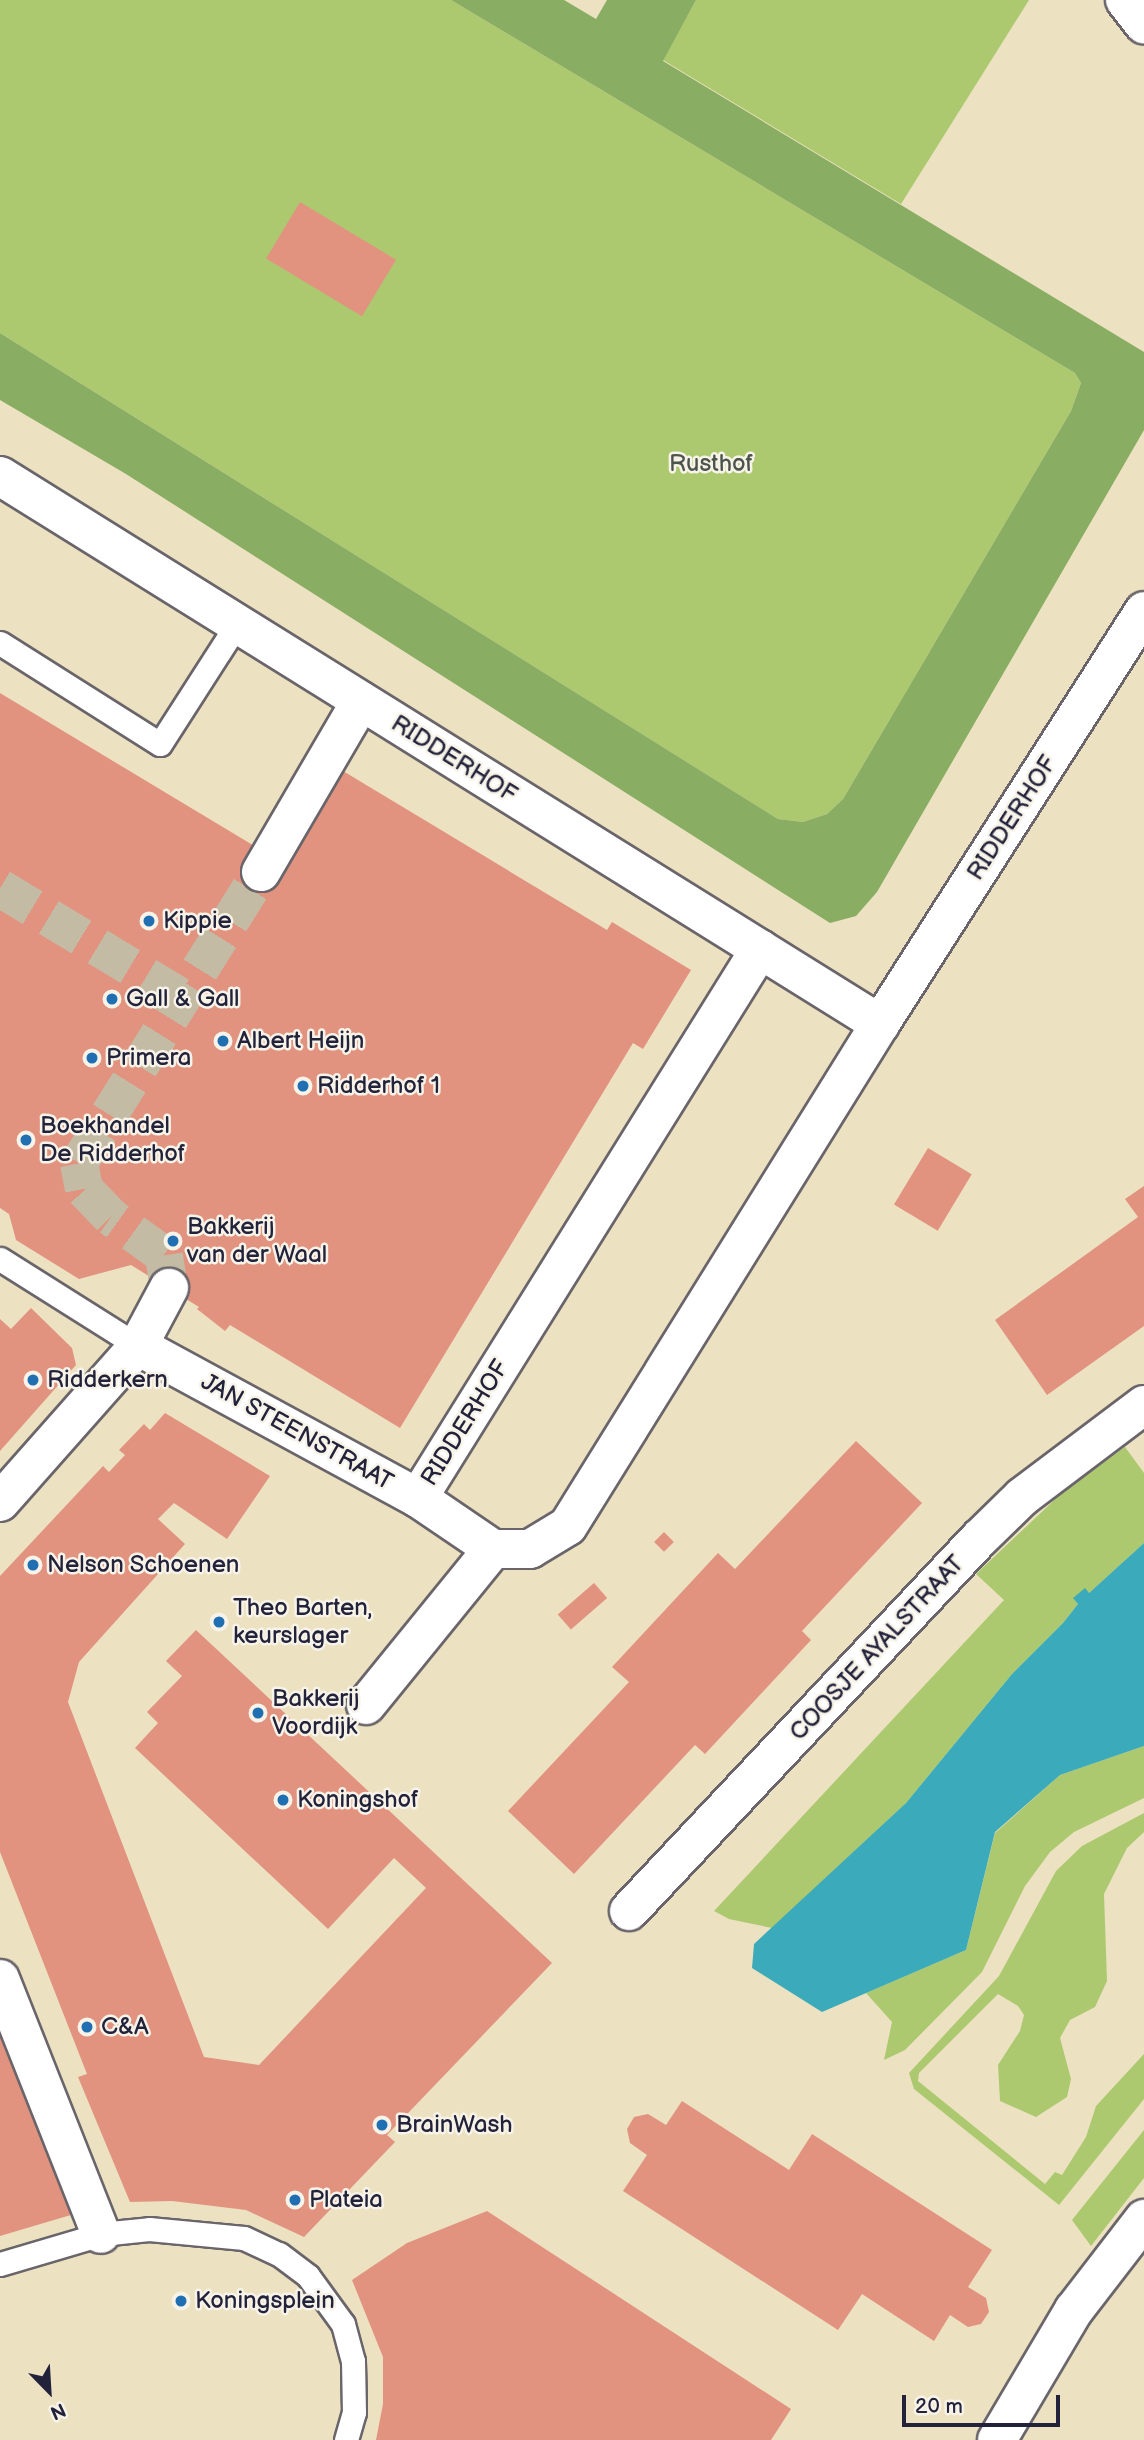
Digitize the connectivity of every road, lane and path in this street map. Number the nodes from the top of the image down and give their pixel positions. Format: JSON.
{"nodes":[{"id":1,"x":1125,"y":0,"type":"edge"},
{"id":2,"x":1144,"y":24,"type":"edge"},
{"id":3,"x":0,"y":476,"type":"edge"},
{"id":4,"x":1144,"y":611,"type":"edge"},
{"id":5,"x":237,"y":624,"type":"junction"},
{"id":6,"x":0,"y":643,"type":"edge"},
{"id":7,"x":361,"y":701,"type":"junction"},
{"id":8,"x":261,"y":872,"type":"tunnel mouth"},
{"id":9,"x":760,"y":949,"type":"junction"},
{"id":10,"x":880,"y":1024,"type":"junction"},
{"id":11,"x":0,"y":1259,"type":"edge"},
{"id":12,"x":170,"y":1288,"type":"tunnel mouth"},
{"id":13,"x":138,"y":1346,"type":"junction"},
{"id":14,"x":1144,"y":1405,"type":"edge"},
{"id":15,"x":418,"y":1498,"type":"junction"},
{"id":16,"x":0,"y":1502,"type":"edge"},
{"id":17,"x":493,"y":1549,"type":"junction"},
{"id":18,"x":366,"y":1705,"type":"dead end"},
{"id":19,"x":629,"y":1911,"type":"dead end"},
{"id":20,"x":0,"y":1979,"type":"edge"},
{"id":21,"x":1144,"y":2219,"type":"edge"},
{"id":22,"x":100,"y":2234,"type":"junction"},
{"id":23,"x":0,"y":2264,"type":"edge"},
{"id":24,"x":346,"y":2440,"type":"edge"},
{"id":25,"x":997,"y":2440,"type":"edge"}],
"edges":[{"from":1,"to":2,"type":"street"},
{"from":3,"to":5,"type":"street","name":"RIDDERHOF"},
{"from":4,"to":10,"type":"street","name":"RIDDERHOF"},
{"from":5,"to":6,"type":"lane"},
{"from":5,"to":7,"type":"street","name":"RIDDERHOF"},
{"from":7,"to":8,"type":"street"},
{"from":7,"to":9,"type":"street","name":"RIDDERHOF"},
{"from":9,"to":10,"type":"street","name":"RIDDERHOF"},
{"from":9,"to":15,"type":"street","name":"RIDDERHOF"},
{"from":10,"to":17,"type":"street","name":"RIDDERHOF"},
{"from":11,"to":13,"type":"lane","name":"JAN STEENSTRAAT"},
{"from":12,"to":13,"type":"street"},
{"from":13,"to":15,"type":"street","name":"JAN STEENSTRAAT"},
{"from":13,"to":16,"type":"street"},
{"from":14,"to":19,"type":"street","name":"COOSJE AYALSTRAAT"},
{"from":15,"to":17,"type":"street","name":"RIDDERHOF"},
{"from":17,"to":18,"type":"street"},
{"from":20,"to":22,"type":"street"},
{"from":21,"to":25,"type":"street"},
{"from":22,"to":23,"type":"lane"},
{"from":22,"to":24,"type":"lane"}]}
